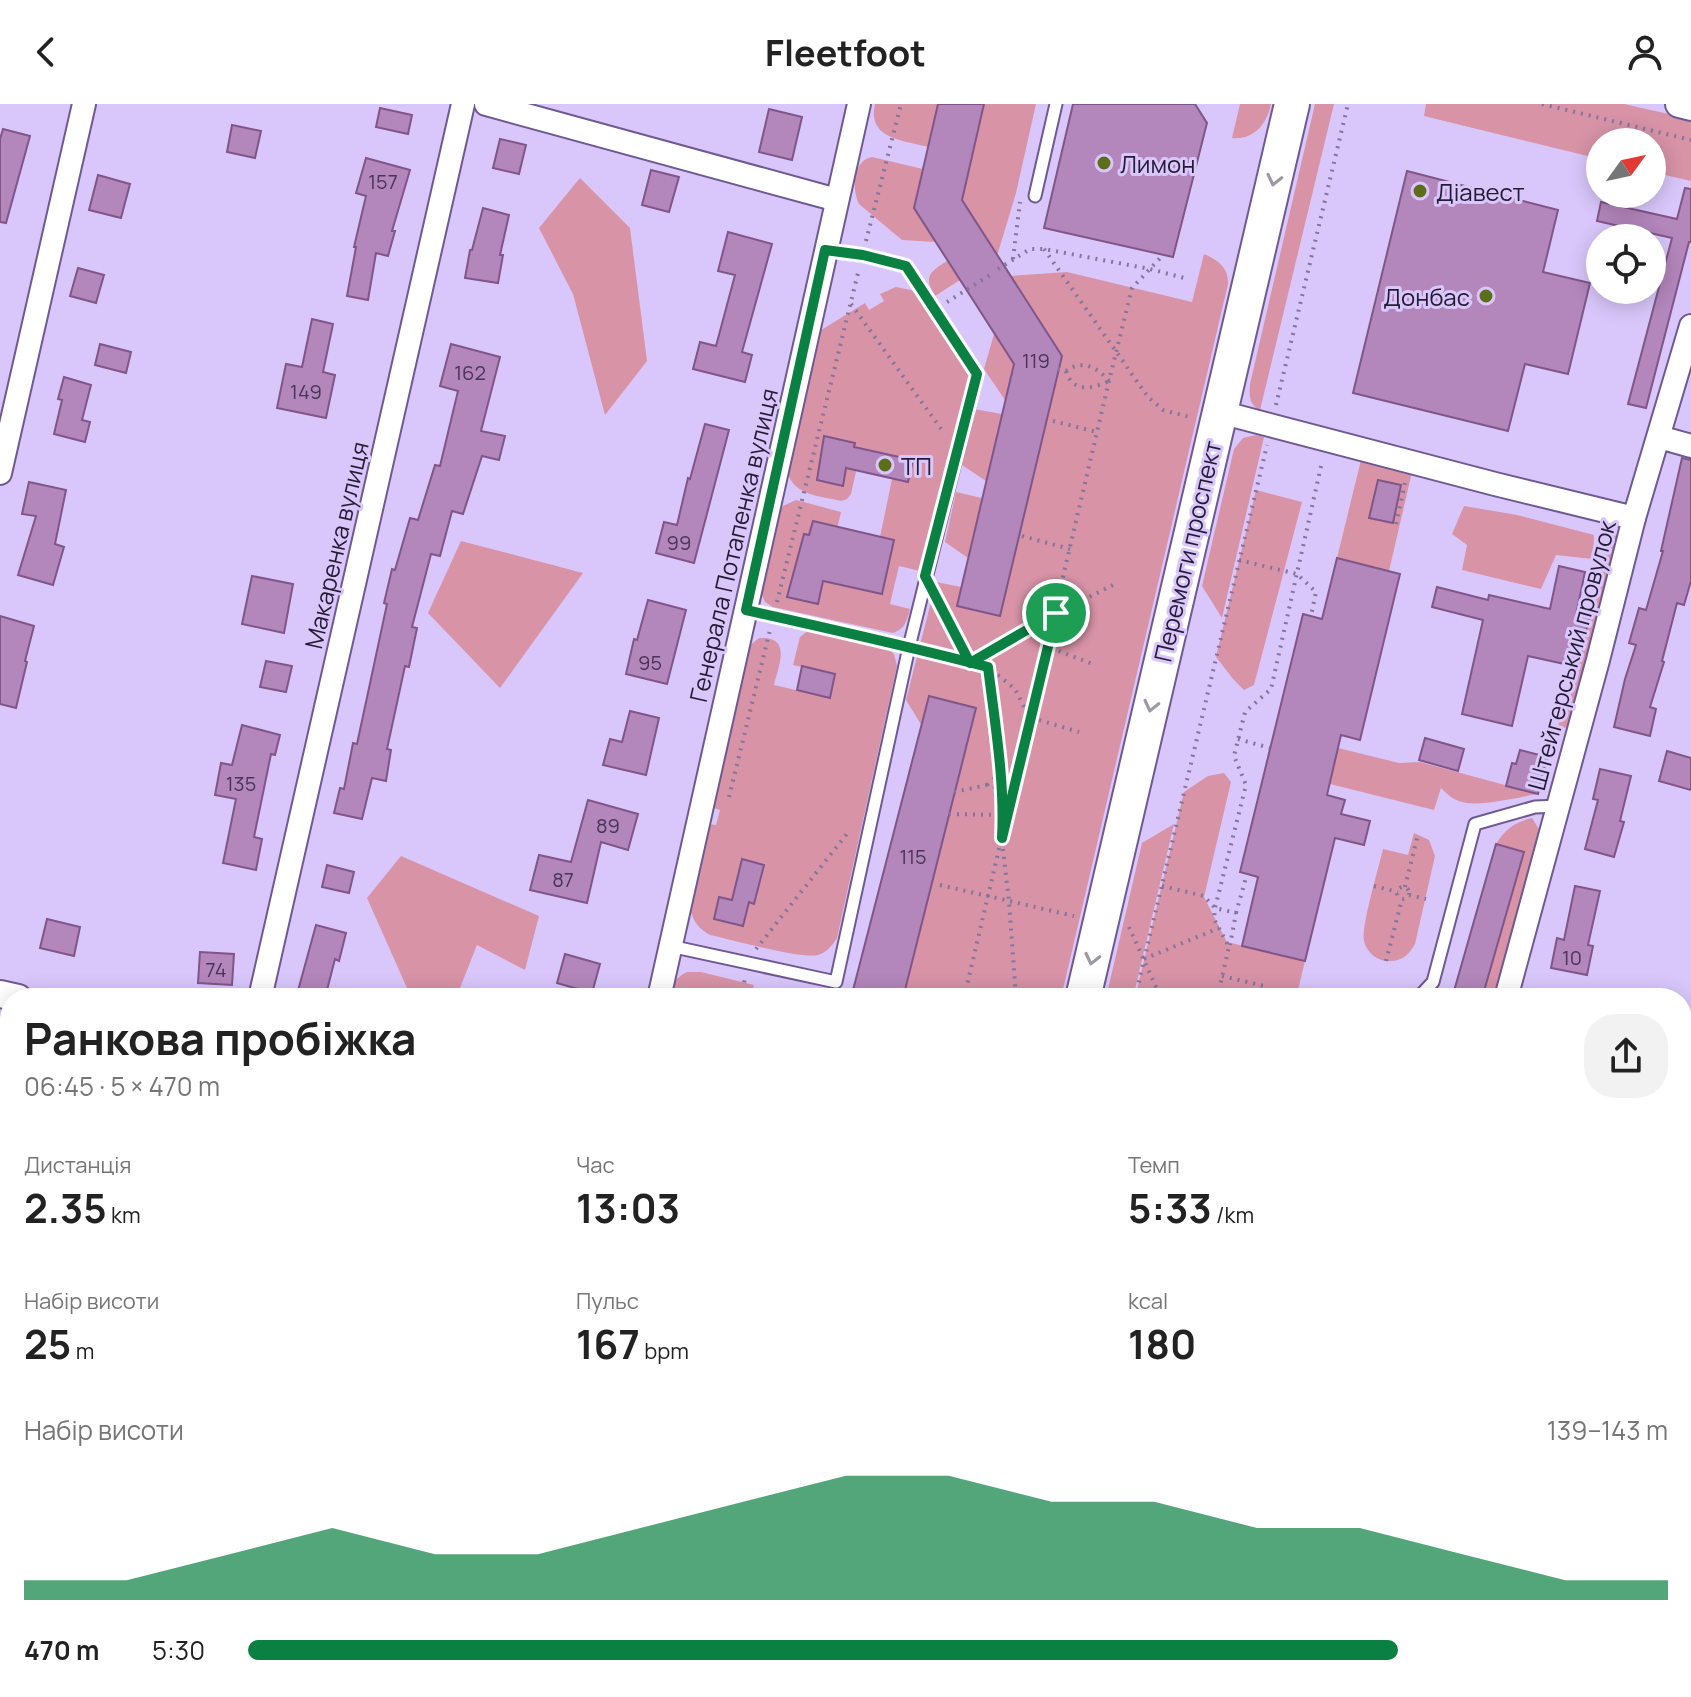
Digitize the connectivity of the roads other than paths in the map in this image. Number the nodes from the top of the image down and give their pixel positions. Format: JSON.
{"nodes":[{"id":1,"x":84,"y":104,"type":"edge"},
{"id":2,"x":463,"y":104,"type":"edge"},
{"id":3,"x":486,"y":104,"type":"edge"},
{"id":4,"x":859,"y":104,"type":"edge"},
{"id":5,"x":1056,"y":104,"type":"edge"},
{"id":6,"x":1292,"y":104,"type":"edge"},
{"id":7,"x":1679,"y":104,"type":"edge"},
{"id":8,"x":1691,"y":107,"type":"edge"},
{"id":9,"x":1035,"y":196,"type":"dead end"},
{"id":10,"x":837,"y":200,"type":"junction"},
{"id":11,"x":825,"y":250,"type":"junction"},
{"id":12,"x":1691,"y":326,"type":"edge"},
{"id":13,"x":1208,"y":415,"type":"junction"},
{"id":14,"x":1659,"y":437,"type":"junction"},
{"id":15,"x":1691,"y":446,"type":"edge"},
{"id":16,"x":0,"y":473,"type":"edge"},
{"id":17,"x":1634,"y":518,"type":"junction"},
{"id":18,"x":746,"y":610,"type":"junction"},
{"id":19,"x":909,"y":647,"type":"junction"},
{"id":20,"x":1558,"y":806,"type":"junction"},
{"id":21,"x":670,"y":946,"type":"junction"},
{"id":22,"x":262,"y":988,"type":"edge"},
{"id":23,"x":661,"y":988,"type":"edge"},
{"id":24,"x":1085,"y":988,"type":"edge"},
{"id":25,"x":1427,"y":988,"type":"edge"},
{"id":26,"x":1509,"y":988,"type":"edge"}],
"edges":[{"from":1,"to":16,"type":"street"},
{"from":2,"to":22,"type":"street","name":"Макаренка вулиця"},
{"from":3,"to":10,"type":"street"},
{"from":4,"to":10,"type":"street","name":"Генерала Потапенка вулиця"},
{"from":5,"to":9,"type":"lane"},
{"from":6,"to":13,"type":"main road","name":"Перемоги проспект","one_way":true},
{"from":7,"to":8,"type":"street"},
{"from":10,"to":11,"type":"street","name":"Генерала Потапенка вулиця"},
{"from":11,"to":18,"type":"street","name":"Генерала Потапенка вулиця"},
{"from":11,"to":19,"type":"lane"},
{"from":12,"to":14,"type":"street","name":"Штейгерський провулок"},
{"from":13,"to":17,"type":"street"},
{"from":13,"to":24,"type":"main road","name":"Перемоги проспект","one_way":true},
{"from":14,"to":15,"type":"street"},
{"from":14,"to":17,"type":"street","name":"Штейгерський провулок"},
{"from":17,"to":20,"type":"street","name":"Штейгерський провулок"},
{"from":18,"to":19,"type":"lane"},
{"from":18,"to":21,"type":"street","name":"Генерала Потапенка вулиця"},
{"from":19,"to":21,"type":"lane"},
{"from":20,"to":25,"type":"lane"},
{"from":20,"to":26,"type":"street","name":"Штейгерський провулок"},
{"from":21,"to":23,"type":"street","name":"Генерала Потапенка вулиця"}]}
